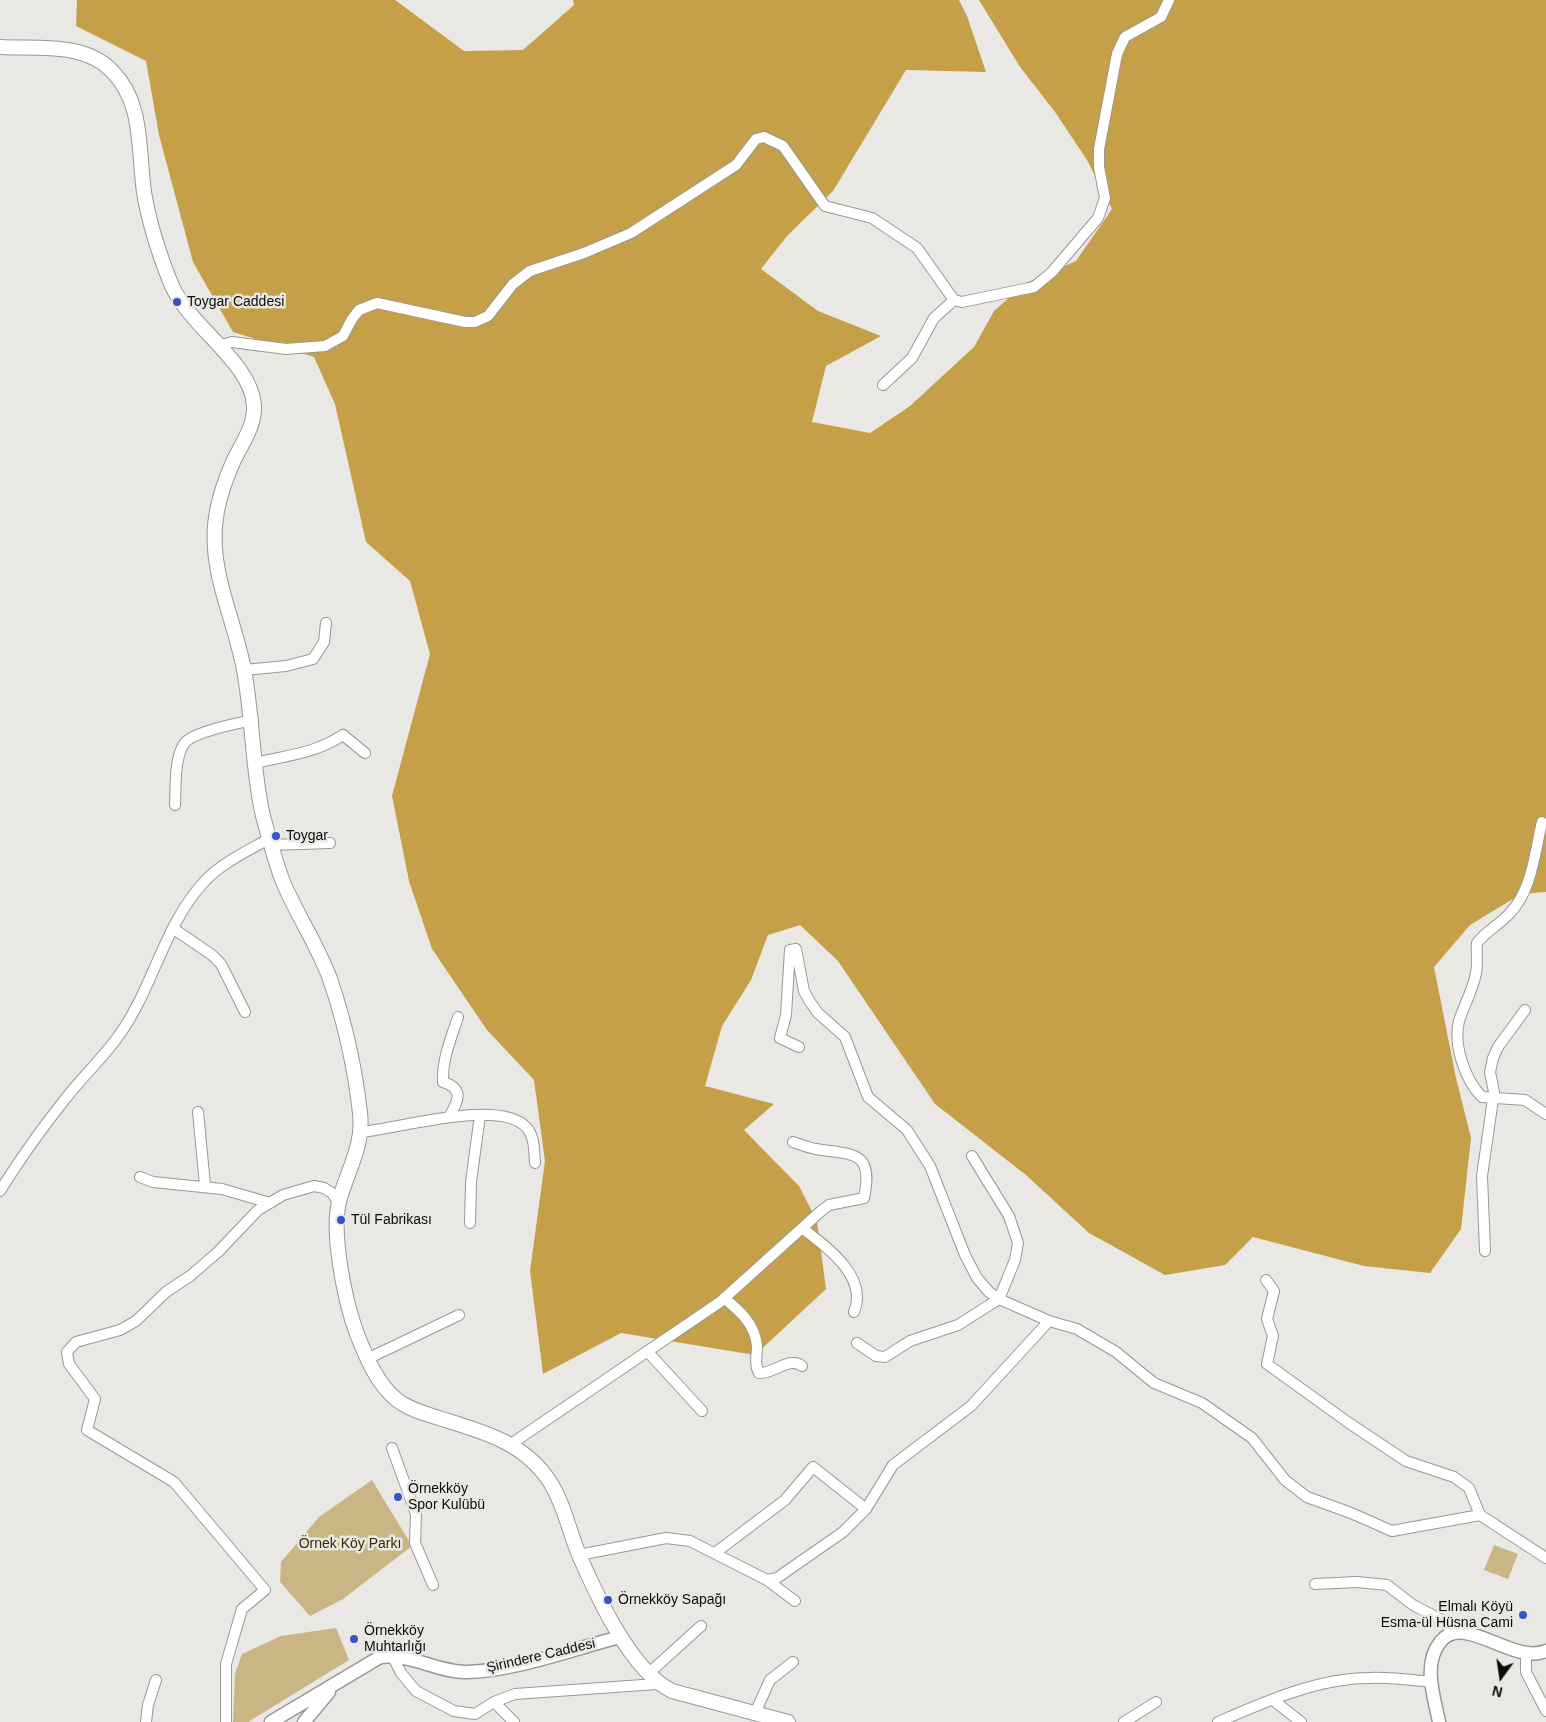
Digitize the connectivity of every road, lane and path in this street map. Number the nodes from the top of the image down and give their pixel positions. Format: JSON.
{"nodes":[{"id":1,"x":1169,"y":0,"type":"edge"},
{"id":2,"x":0,"y":47,"type":"edge"},
{"id":3,"x":954,"y":300,"type":"junction"},
{"id":4,"x":218,"y":346,"type":"junction"},
{"id":5,"x":883,"y":385,"type":"dead end"},
{"id":6,"x":326,"y":623,"type":"dead end"},
{"id":7,"x":244,"y":670,"type":"junction"},
{"id":8,"x":253,"y":720,"type":"junction"},
{"id":9,"x":365,"y":753,"type":"dead end"},
{"id":10,"x":256,"y":763,"type":"junction"},
{"id":11,"x":175,"y":805,"type":"dead end"},
{"id":12,"x":1546,"y":829,"type":"edge"},
{"id":13,"x":270,"y":841,"type":"junction"},
{"id":14,"x":330,"y":843,"type":"dead end"},
{"id":15,"x":174,"y":930,"type":"junction"},
{"id":16,"x":1525,"y":1010,"type":"dead end"},
{"id":17,"x":245,"y":1012,"type":"dead end"},
{"id":18,"x":458,"y":1017,"type":"dead end"},
{"id":19,"x":799,"y":1047,"type":"dead end"},
{"id":20,"x":1493,"y":1098,"type":"junction"},
{"id":21,"x":198,"y":1112,"type":"dead end"},
{"id":22,"x":1546,"y":1114,"type":"edge"},
{"id":23,"x":480,"y":1115,"type":"junction"},
{"id":24,"x":449,"y":1117,"type":"junction"},
{"id":25,"x":361,"y":1132,"type":"junction"},
{"id":26,"x":793,"y":1142,"type":"dead end"},
{"id":27,"x":972,"y":1156,"type":"dead end"},
{"id":28,"x":535,"y":1164,"type":"dead end"},
{"id":29,"x":140,"y":1177,"type":"dead end"},
{"id":30,"x":205,"y":1186,"type":"junction"},
{"id":31,"x":0,"y":1191,"type":"edge"},
{"id":32,"x":338,"y":1202,"type":"junction"},
{"id":33,"x":270,"y":1203,"type":"junction"},
{"id":34,"x":470,"y":1223,"type":"dead end"},
{"id":35,"x":802,"y":1228,"type":"junction"},
{"id":36,"x":1485,"y":1251,"type":"dead end"},
{"id":37,"x":1266,"y":1280,"type":"dead end"},
{"id":38,"x":724,"y":1298,"type":"junction"},
{"id":39,"x":998,"y":1299,"type":"junction"},
{"id":40,"x":854,"y":1312,"type":"dead end"},
{"id":41,"x":459,"y":1315,"type":"dead end"},
{"id":42,"x":1049,"y":1321,"type":"junction"},
{"id":43,"x":857,"y":1343,"type":"dead end"},
{"id":44,"x":647,"y":1351,"type":"junction"},
{"id":45,"x":367,"y":1359,"type":"junction"},
{"id":46,"x":802,"y":1366,"type":"dead end"},
{"id":47,"x":702,"y":1411,"type":"dead end"},
{"id":48,"x":511,"y":1444,"type":"junction"},
{"id":49,"x":392,"y":1448,"type":"dead end"},
{"id":50,"x":866,"y":1509,"type":"junction"},
{"id":51,"x":1480,"y":1515,"type":"junction"},
{"id":52,"x":714,"y":1553,"type":"junction"},
{"id":53,"x":580,"y":1555,"type":"junction"},
{"id":54,"x":1546,"y":1558,"type":"edge"},
{"id":55,"x":768,"y":1580,"type":"junction"},
{"id":56,"x":1315,"y":1584,"type":"dead end"},
{"id":57,"x":433,"y":1585,"type":"dead end"},
{"id":58,"x":795,"y":1601,"type":"dead end"},
{"id":59,"x":701,"y":1626,"type":"dead end"},
{"id":60,"x":1454,"y":1633,"type":"junction"},
{"id":61,"x":620,"y":1637,"type":"junction"},
{"id":62,"x":1546,"y":1651,"type":"edge"},
{"id":63,"x":1526,"y":1654,"type":"junction"},
{"id":64,"x":392,"y":1656,"type":"junction"},
{"id":65,"x":793,"y":1662,"type":"dead end"},
{"id":66,"x":653,"y":1679,"type":"junction"},
{"id":67,"x":156,"y":1680,"type":"dead end"},
{"id":68,"x":1431,"y":1682,"type":"junction"},
{"id":69,"x":333,"y":1686,"type":"junction"},
{"id":70,"x":1273,"y":1700,"type":"junction"},
{"id":71,"x":494,"y":1702,"type":"junction"},
{"id":72,"x":1156,"y":1702,"type":"dead end"},
{"id":73,"x":1546,"y":1711,"type":"edge"},
{"id":74,"x":755,"y":1713,"type":"junction"},
{"id":75,"x":146,"y":1722,"type":"edge"},
{"id":76,"x":226,"y":1722,"type":"edge"},
{"id":77,"x":271,"y":1722,"type":"edge"},
{"id":78,"x":304,"y":1722,"type":"edge"},
{"id":79,"x":514,"y":1722,"type":"edge"},
{"id":80,"x":788,"y":1722,"type":"edge"},
{"id":81,"x":1124,"y":1722,"type":"edge"},
{"id":82,"x":1218,"y":1722,"type":"edge"},
{"id":83,"x":1301,"y":1722,"type":"edge"},
{"id":84,"x":1439,"y":1722,"type":"edge"}],
"edges":[{"from":1,"to":3,"type":"street"},
{"from":2,"to":4,"type":"main road"},
{"from":3,"to":4,"type":"street"},
{"from":3,"to":5,"type":"street"},
{"from":4,"to":7,"type":"main road"},
{"from":6,"to":7,"type":"street"},
{"from":7,"to":8,"type":"main road"},
{"from":8,"to":10,"type":"main road"},
{"from":8,"to":11,"type":"street"},
{"from":9,"to":10,"type":"street"},
{"from":10,"to":13,"type":"main road"},
{"from":12,"to":20,"type":"street"},
{"from":13,"to":14,"type":"street"},
{"from":13,"to":15,"type":"street"},
{"from":13,"to":25,"type":"main road"},
{"from":15,"to":17,"type":"street"},
{"from":15,"to":31,"type":"street"},
{"from":16,"to":20,"type":"street"},
{"from":18,"to":24,"type":"street"},
{"from":19,"to":39,"type":"street"},
{"from":20,"to":22,"type":"street"},
{"from":20,"to":36,"type":"street"},
{"from":21,"to":30,"type":"street"},
{"from":23,"to":24,"type":"street"},
{"from":23,"to":28,"type":"street"},
{"from":23,"to":34,"type":"street"},
{"from":24,"to":25,"type":"street"},
{"from":25,"to":32,"type":"main road"},
{"from":26,"to":35,"type":"street"},
{"from":27,"to":39,"type":"street"},
{"from":29,"to":30,"type":"street"},
{"from":30,"to":33,"type":"street"},
{"from":32,"to":33,"type":"street"},
{"from":32,"to":45,"type":"main road"},
{"from":33,"to":76,"type":"street"},
{"from":35,"to":38,"type":"street"},
{"from":35,"to":40,"type":"street"},
{"from":37,"to":51,"type":"street"},
{"from":38,"to":44,"type":"street"},
{"from":38,"to":46,"type":"street"},
{"from":39,"to":42,"type":"street"},
{"from":39,"to":43,"type":"street"},
{"from":41,"to":45,"type":"street"},
{"from":42,"to":50,"type":"street"},
{"from":42,"to":51,"type":"street"},
{"from":44,"to":47,"type":"street"},
{"from":44,"to":48,"type":"street"},
{"from":45,"to":48,"type":"main road"},
{"from":48,"to":53,"type":"main road"},
{"from":49,"to":57,"type":"street"},
{"from":50,"to":52,"type":"street"},
{"from":50,"to":55,"type":"street"},
{"from":51,"to":54,"type":"street"},
{"from":52,"to":53,"type":"street"},
{"from":52,"to":55,"type":"street"},
{"from":53,"to":61,"type":"main road"},
{"from":55,"to":58,"type":"street"},
{"from":56,"to":60,"type":"street"},
{"from":59,"to":66,"type":"street"},
{"from":60,"to":63,"type":"street"},
{"from":60,"to":68,"type":"street"},
{"from":61,"to":64,"type":"street","name":"Şirindere Caddesi"},
{"from":61,"to":66,"type":"main road"},
{"from":62,"to":63,"type":"street"},
{"from":63,"to":73,"type":"street"},
{"from":64,"to":69,"type":"street"},
{"from":64,"to":71,"type":"street"},
{"from":65,"to":74,"type":"street"},
{"from":66,"to":71,"type":"street"},
{"from":66,"to":74,"type":"main road"},
{"from":67,"to":75,"type":"street"},
{"from":68,"to":70,"type":"street"},
{"from":68,"to":84,"type":"street"},
{"from":69,"to":77,"type":"street"},
{"from":69,"to":78,"type":"street"},
{"from":70,"to":82,"type":"street"},
{"from":70,"to":83,"type":"street"},
{"from":71,"to":79,"type":"street"},
{"from":72,"to":81,"type":"street"},
{"from":74,"to":80,"type":"main road"}]}
